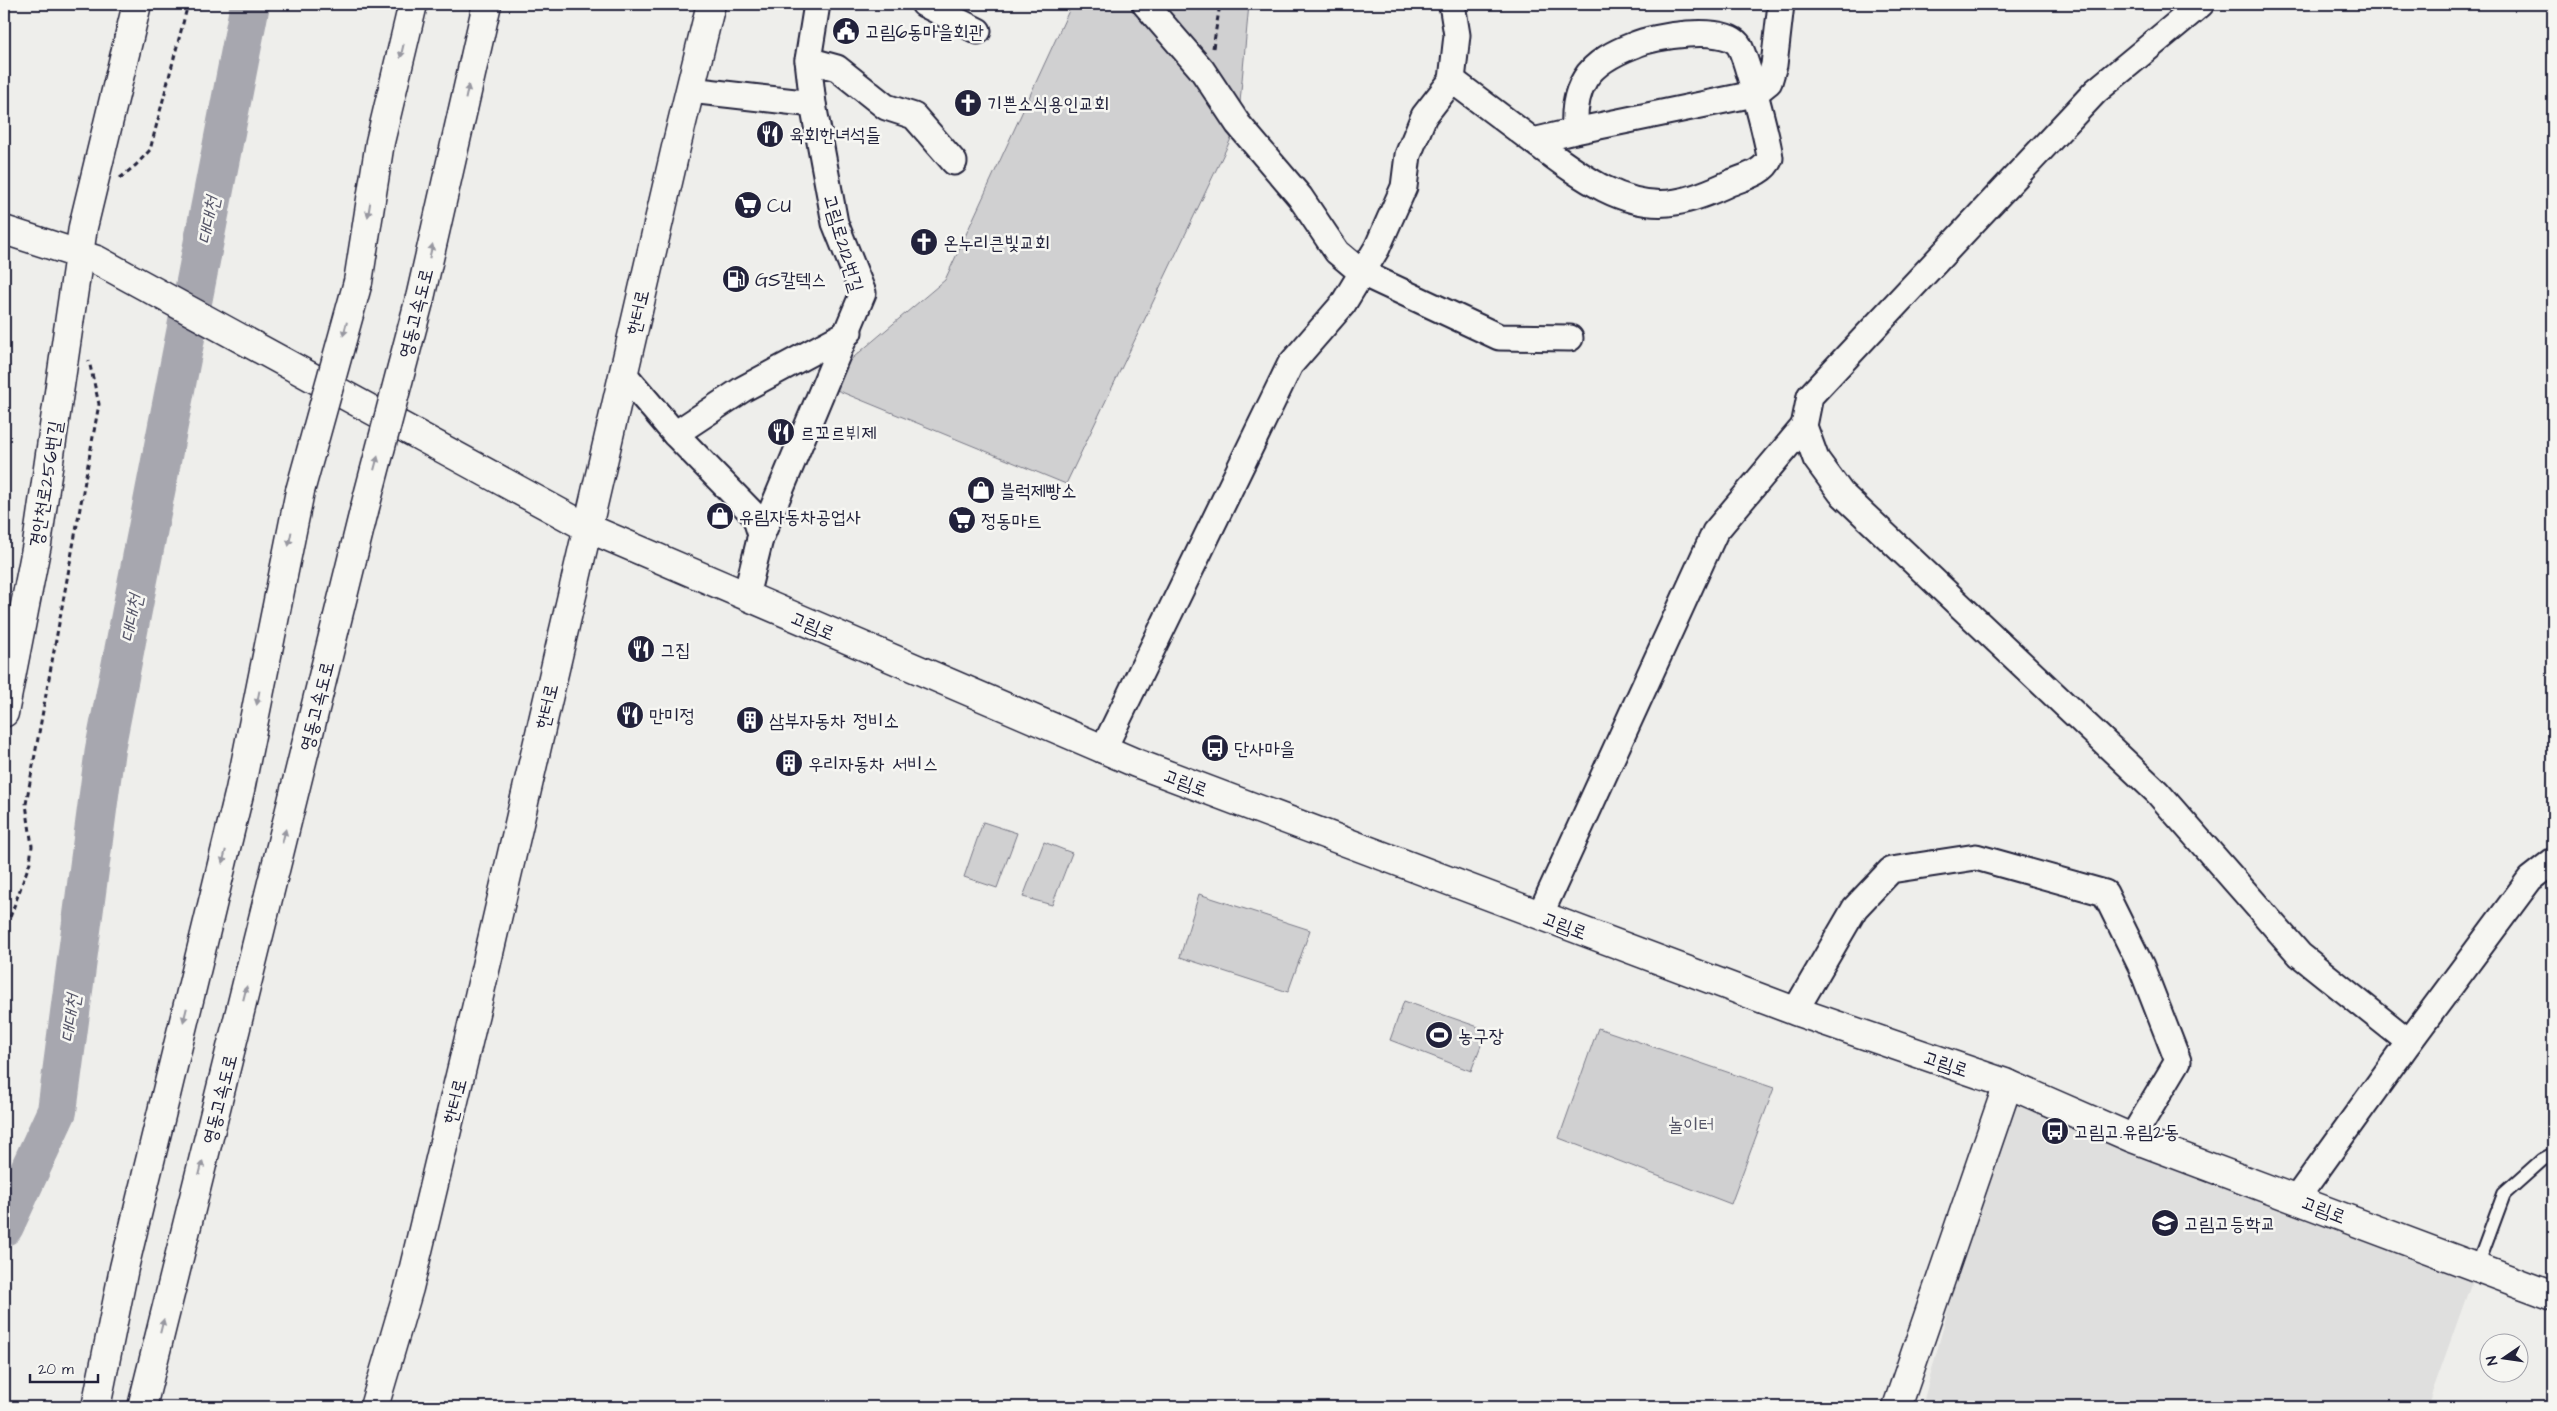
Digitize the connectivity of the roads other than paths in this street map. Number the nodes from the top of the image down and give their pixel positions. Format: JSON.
{"nodes":[{"id":1,"x":137,"y":4,"type":"edge"},
{"id":2,"x":413,"y":4,"type":"edge"},
{"id":3,"x":487,"y":4,"type":"edge"},
{"id":4,"x":711,"y":4,"type":"edge"},
{"id":5,"x":817,"y":4,"type":"edge"},
{"id":6,"x":924,"y":4,"type":"edge"},
{"id":7,"x":1145,"y":4,"type":"edge"},
{"id":8,"x":1452,"y":4,"type":"edge"},
{"id":9,"x":1781,"y":4,"type":"edge"},
{"id":10,"x":2201,"y":4,"type":"edge"},
{"id":11,"x":978,"y":31,"type":"dead end"},
{"id":12,"x":808,"y":60,"type":"junction"},
{"id":13,"x":1452,"y":80,"type":"junction"},
{"id":14,"x":690,"y":90,"type":"junction"},
{"id":15,"x":1754,"y":94,"type":"junction"},
{"id":16,"x":813,"y":104,"type":"junction"},
{"id":17,"x":1575,"y":131,"type":"junction"},
{"id":18,"x":1533,"y":141,"type":"junction"},
{"id":19,"x":954,"y":162,"type":"dead end"},
{"id":20,"x":4,"y":230,"type":"edge"},
{"id":21,"x":89,"y":259,"type":"junction"},
{"id":22,"x":1362,"y":273,"type":"junction"},
{"id":23,"x":849,"y":332,"type":"junction"},
{"id":24,"x":1570,"y":338,"type":"dead end"},
{"id":25,"x":624,"y":373,"type":"junction"},
{"id":26,"x":1804,"y":426,"type":"junction"},
{"id":27,"x":675,"y":434,"type":"junction"},
{"id":28,"x":588,"y":528,"type":"junction"},
{"id":29,"x":760,"y":539,"type":"junction"},
{"id":30,"x":746,"y":596,"type":"junction"},
{"id":31,"x":4,"y":713,"type":"edge"},
{"id":32,"x":1104,"y":750,"type":"junction"},
{"id":33,"x":2553,"y":861,"type":"edge"},
{"id":34,"x":1540,"y":915,"type":"junction"},
{"id":35,"x":1795,"y":1011,"type":"junction"},
{"id":36,"x":2409,"y":1042,"type":"junction"},
{"id":37,"x":2008,"y":1084,"type":"junction"},
{"id":38,"x":2132,"y":1138,"type":"junction"},
{"id":39,"x":2553,"y":1154,"type":"edge"},
{"id":40,"x":2296,"y":1199,"type":"junction"},
{"id":41,"x":2477,"y":1267,"type":"junction"},
{"id":42,"x":2553,"y":1296,"type":"edge"},
{"id":43,"x":96,"y":1407,"type":"edge"},
{"id":44,"x":142,"y":1407,"type":"edge"},
{"id":45,"x":374,"y":1407,"type":"edge"},
{"id":46,"x":1897,"y":1407,"type":"edge"}],
"edges":[{"from":1,"to":21,"type":"main road","name":"경안천로256번길"},
{"from":2,"to":43,"type":"main road","one_way":true,"bridge":true},
{"from":44,"to":3,"type":"main road","name":"영동고속도로","one_way":true,"bridge":true},
{"from":4,"to":14,"type":"main road","name":"한터로"},
{"from":5,"to":12,"type":"street","name":"고림로212번길"},
{"from":6,"to":11,"type":"street"},
{"from":7,"to":22,"type":"street"},
{"from":8,"to":13,"type":"street"},
{"from":9,"to":15,"type":"street"},
{"from":10,"to":26,"type":"street"},
{"from":12,"to":16,"type":"street","name":"고림로212번길"},
{"from":12,"to":19,"type":"street"},
{"from":13,"to":18,"type":"street"},
{"from":13,"to":22,"type":"street"},
{"from":14,"to":16,"type":"street"},
{"from":14,"to":25,"type":"main road","name":"한터로"},
{"from":15,"to":17,"type":"street"},
{"from":15,"to":17,"type":"street"},
{"from":15,"to":18,"type":"street"},
{"from":16,"to":23,"type":"street","name":"고림로212번길"},
{"from":17,"to":18,"type":"street"},
{"from":20,"to":21,"type":"main road"},
{"from":21,"to":28,"type":"main road","name":"고림로"},
{"from":21,"to":31,"type":"main road","name":"경안천로256번길"},
{"from":22,"to":24,"type":"street"},
{"from":22,"to":32,"type":"street"},
{"from":23,"to":27,"type":"street"},
{"from":23,"to":29,"type":"street","name":"고림로212번길"},
{"from":25,"to":27,"type":"street"},
{"from":25,"to":28,"type":"main road","name":"한터로"},
{"from":26,"to":34,"type":"street"},
{"from":26,"to":36,"type":"street"},
{"from":27,"to":29,"type":"street"},
{"from":28,"to":30,"type":"main road","name":"고림로"},
{"from":28,"to":45,"type":"main road","name":"한터로"},
{"from":29,"to":30,"type":"street","name":"고림로212번길"},
{"from":30,"to":32,"type":"main road","name":"고림로"},
{"from":32,"to":34,"type":"main road","name":"고림로"},
{"from":33,"to":36,"type":"street"},
{"from":34,"to":35,"type":"main road","name":"고림로"},
{"from":35,"to":37,"type":"main road","name":"고림로"},
{"from":35,"to":38,"type":"street"},
{"from":36,"to":40,"type":"street"},
{"from":37,"to":38,"type":"main road","name":"고림로"},
{"from":37,"to":46,"type":"main road"},
{"from":38,"to":40,"type":"main road","name":"고림로"},
{"from":39,"to":41,"type":"lane"},
{"from":40,"to":41,"type":"main road","name":"고림로"},
{"from":41,"to":42,"type":"main road","name":"고림로"}]}
